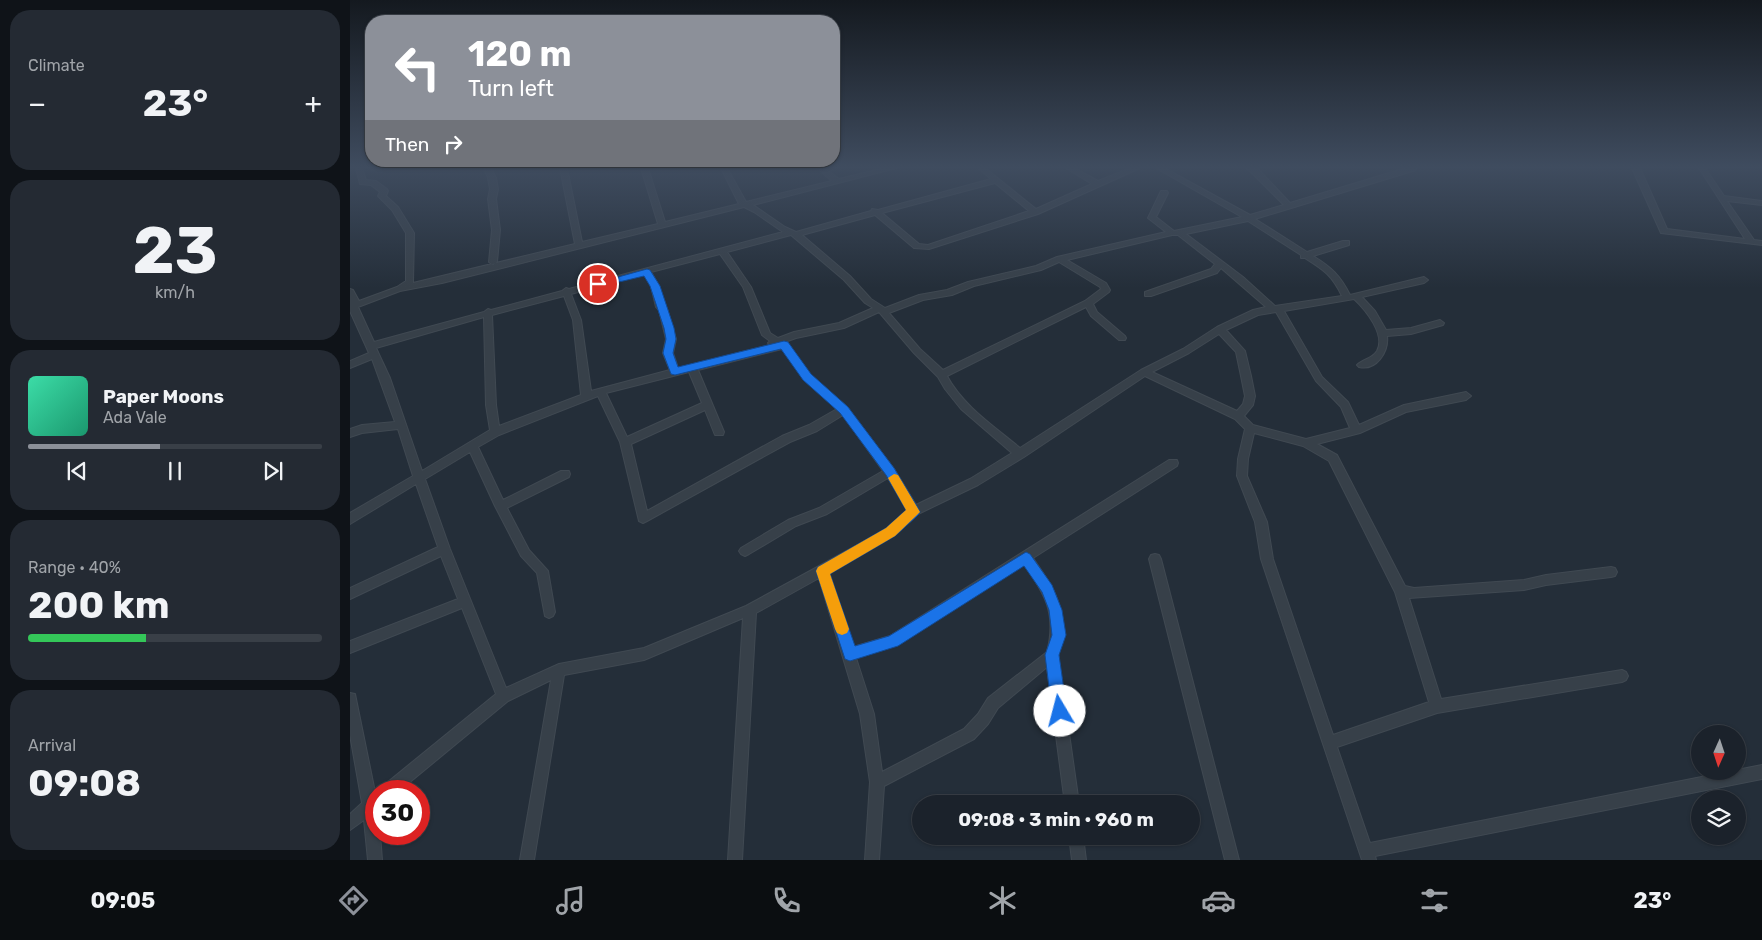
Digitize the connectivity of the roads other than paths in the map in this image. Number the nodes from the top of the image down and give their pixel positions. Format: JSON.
{"nodes":[{"id":1,"x":394,"y":208,"type":"edge"},
{"id":2,"x":493,"y":208,"type":"edge"},
{"id":3,"x":571,"y":208,"type":"edge"},
{"id":4,"x":657,"y":208,"type":"edge"},
{"id":5,"x":726,"y":208,"type":"edge"},
{"id":6,"x":754,"y":208,"type":"edge"},
{"id":7,"x":886,"y":208,"type":"edge"},
{"id":8,"x":1030,"y":208,"type":"edge"},
{"id":9,"x":1044,"y":208,"type":"edge"},
{"id":10,"x":1157,"y":208,"type":"edge"},
{"id":11,"x":1232,"y":208,"type":"edge"},
{"id":12,"x":1279,"y":208,"type":"edge"},
{"id":13,"x":1654,"y":208,"type":"edge"},
{"id":14,"x":1729,"y":208,"type":"edge"},
{"id":15,"x":875,"y":211,"type":"junction"},
{"id":16,"x":1035,"y":212,"type":"junction"},
{"id":17,"x":1249,"y":218,"type":"junction"},
{"id":18,"x":662,"y":224,"type":"junction"},
{"id":19,"x":793,"y":233,"type":"junction"},
{"id":20,"x":1176,"y":233,"type":"junction"},
{"id":21,"x":1751,"y":242,"type":"junction"},
{"id":22,"x":1346,"y":243,"type":"dead end"},
{"id":23,"x":1762,"y":243,"type":"edge"},
{"id":24,"x":579,"y":245,"type":"junction"},
{"id":25,"x":722,"y":251,"type":"junction"},
{"id":26,"x":1304,"y":256,"type":"junction"},
{"id":27,"x":1060,"y":258,"type":"junction"},
{"id":28,"x":496,"y":264,"type":"junction"},
{"id":29,"x":1219,"y":264,"type":"junction"},
{"id":30,"x":647,"y":272,"type":"junction"},
{"id":31,"x":1424,"y":280,"type":"dead end"},
{"id":32,"x":398,"y":289,"type":"junction"},
{"id":33,"x":566,"y":291,"type":"junction"},
{"id":34,"x":350,"y":292,"type":"edge"},
{"id":35,"x":1148,"y":294,"type":"dead end"},
{"id":36,"x":1352,"y":297,"type":"junction"},
{"id":37,"x":1088,"y":303,"type":"junction"},
{"id":38,"x":351,"y":307,"type":"edge"},
{"id":39,"x":1276,"y":309,"type":"junction"},
{"id":40,"x":882,"y":310,"type":"junction"},
{"id":41,"x":488,"y":312,"type":"junction"},
{"id":42,"x":1440,"y":323,"type":"dead end"},
{"id":43,"x":1220,"y":329,"type":"junction"},
{"id":44,"x":1381,"y":334,"type":"junction"},
{"id":45,"x":1122,"y":338,"type":"dead end"},
{"id":46,"x":780,"y":343,"type":"junction"},
{"id":47,"x":373,"y":350,"type":"junction"},
{"id":48,"x":350,"y":365,"type":"edge"},
{"id":49,"x":1362,"y":365,"type":"dead end"},
{"id":50,"x":692,"y":367,"type":"junction"},
{"id":51,"x":675,"y":372,"type":"junction"},
{"id":52,"x":1144,"y":372,"type":"junction"},
{"id":53,"x":942,"y":375,"type":"junction"},
{"id":54,"x":600,"y":391,"type":"junction"},
{"id":55,"x":1466,"y":396,"type":"dead end"},
{"id":56,"x":585,"y":397,"type":"junction"},
{"id":57,"x":708,"y":404,"type":"junction"},
{"id":58,"x":844,"y":410,"type":"junction"},
{"id":59,"x":1238,"y":416,"type":"junction"},
{"id":60,"x":402,"y":425,"type":"junction"},
{"id":61,"x":1250,"y":428,"type":"junction"},
{"id":62,"x":1356,"y":430,"type":"junction"},
{"id":63,"x":495,"y":432,"type":"junction"},
{"id":64,"x":720,"y":432,"type":"dead end"},
{"id":65,"x":350,"y":434,"type":"edge"},
{"id":66,"x":625,"y":442,"type":"junction"},
{"id":67,"x":1306,"y":443,"type":"junction"},
{"id":68,"x":473,"y":446,"type":"junction"},
{"id":69,"x":1020,"y":454,"type":"junction"},
{"id":70,"x":1173,"y":463,"type":"dead end"},
{"id":71,"x":890,"y":472,"type":"junction"},
{"id":72,"x":565,"y":474,"type":"dead end"},
{"id":73,"x":419,"y":478,"type":"junction"},
{"id":74,"x":500,"y":506,"type":"junction"},
{"id":75,"x":914,"y":512,"type":"junction"},
{"id":76,"x":350,"y":519,"type":"edge"},
{"id":77,"x":444,"y":550,"type":"junction"},
{"id":78,"x":745,"y":551,"type":"dead end"},
{"id":79,"x":1026,"y":558,"type":"junction"},
{"id":80,"x":1154,"y":559,"type":"dead end"},
{"id":81,"x":823,"y":571,"type":"junction"},
{"id":82,"x":1611,"y":572,"type":"dead end"},
{"id":83,"x":1401,"y":591,"type":"junction"},
{"id":84,"x":350,"y":594,"type":"edge"},
{"id":85,"x":464,"y":602,"type":"junction"},
{"id":86,"x":750,"y":610,"type":"junction"},
{"id":87,"x":549,"y":612,"type":"dead end"},
{"id":88,"x":350,"y":647,"type":"edge"},
{"id":89,"x":850,"y":654,"type":"junction"},
{"id":90,"x":1052,"y":655,"type":"junction"},
{"id":91,"x":559,"y":670,"type":"junction"},
{"id":92,"x":1622,"y":676,"type":"dead end"},
{"id":93,"x":503,"y":696,"type":"junction"},
{"id":94,"x":350,"y":699,"type":"edge"},
{"id":95,"x":1438,"y":706,"type":"junction"},
{"id":96,"x":1330,"y":743,"type":"junction"},
{"id":97,"x":1762,"y":772,"type":"edge"},
{"id":98,"x":368,"y":780,"type":"edge"},
{"id":99,"x":401,"y":780,"type":"edge"},
{"id":100,"x":877,"y":782,"type":"junction"},
{"id":101,"x":1071,"y":795,"type":"edge"},
{"id":102,"x":365,"y":810,"type":"edge"},
{"id":103,"x":350,"y":822,"type":"edge"},
{"id":104,"x":374,"y":845,"type":"edge"},
{"id":105,"x":1078,"y":845,"type":"edge"},
{"id":106,"x":1368,"y":855,"type":"edge"},
{"id":107,"x":375,"y":860,"type":"edge"},
{"id":108,"x":527,"y":860,"type":"edge"},
{"id":109,"x":735,"y":860,"type":"edge"},
{"id":110,"x":872,"y":860,"type":"edge"},
{"id":111,"x":1080,"y":860,"type":"edge"},
{"id":112,"x":1232,"y":860,"type":"edge"}],
"edges":[{"from":1,"to":32,"type":"street"},
{"from":2,"to":28,"type":"street"},
{"from":3,"to":24,"type":"street"},
{"from":4,"to":18,"type":"street"},
{"from":5,"to":18,"type":"street"},
{"from":6,"to":19,"type":"street"},
{"from":7,"to":15,"type":"street"},
{"from":8,"to":16,"type":"street"},
{"from":9,"to":16,"type":"street"},
{"from":10,"to":20,"type":"street"},
{"from":11,"to":17,"type":"street"},
{"from":12,"to":17,"type":"street"},
{"from":13,"to":21,"type":"street"},
{"from":14,"to":21,"type":"street"},
{"from":15,"to":16,"type":"street"},
{"from":15,"to":19,"type":"street"},
{"from":17,"to":20,"type":"street"},
{"from":17,"to":26,"type":"street"},
{"from":18,"to":24,"type":"street"},
{"from":19,"to":25,"type":"street"},
{"from":19,"to":40,"type":"street"},
{"from":20,"to":27,"type":"street"},
{"from":20,"to":29,"type":"street"},
{"from":21,"to":23,"type":"street"},
{"from":22,"to":26,"type":"street"},
{"from":24,"to":28,"type":"street"},
{"from":25,"to":30,"type":"street"},
{"from":25,"to":46,"type":"street"},
{"from":26,"to":36,"type":"street"},
{"from":27,"to":37,"type":"street"},
{"from":27,"to":40,"type":"street"},
{"from":28,"to":32,"type":"street"},
{"from":29,"to":35,"type":"street"},
{"from":29,"to":39,"type":"street"},
{"from":30,"to":33,"type":"street"},
{"from":30,"to":51,"type":"street"},
{"from":31,"to":36,"type":"street"},
{"from":32,"to":38,"type":"street"},
{"from":33,"to":41,"type":"street"},
{"from":33,"to":56,"type":"street"},
{"from":34,"to":38,"type":"street"},
{"from":36,"to":39,"type":"street"},
{"from":36,"to":44,"type":"street"},
{"from":37,"to":45,"type":"street"},
{"from":37,"to":53,"type":"street"},
{"from":38,"to":47,"type":"street"},
{"from":39,"to":43,"type":"street"},
{"from":39,"to":62,"type":"street"},
{"from":40,"to":46,"type":"street"},
{"from":40,"to":53,"type":"street"},
{"from":41,"to":47,"type":"street"},
{"from":41,"to":63,"type":"street"},
{"from":42,"to":44,"type":"street"},
{"from":43,"to":52,"type":"street"},
{"from":43,"to":59,"type":"street"},
{"from":44,"to":49,"type":"street"},
{"from":46,"to":50,"type":"street"},
{"from":46,"to":58,"type":"street"},
{"from":47,"to":48,"type":"street"},
{"from":47,"to":60,"type":"street"},
{"from":50,"to":51,"type":"street"},
{"from":50,"to":57,"type":"street"},
{"from":51,"to":54,"type":"street"},
{"from":52,"to":59,"type":"street"},
{"from":52,"to":69,"type":"street"},
{"from":53,"to":69,"type":"street"},
{"from":54,"to":56,"type":"street"},
{"from":54,"to":66,"type":"street"},
{"from":55,"to":62,"type":"street"},
{"from":56,"to":63,"type":"street"},
{"from":57,"to":64,"type":"street"},
{"from":57,"to":66,"type":"street"},
{"from":58,"to":66,"type":"street"},
{"from":58,"to":71,"type":"street"},
{"from":59,"to":61,"type":"street"},
{"from":60,"to":65,"type":"street"},
{"from":60,"to":73,"type":"street"},
{"from":61,"to":67,"type":"street"},
{"from":61,"to":96,"type":"street"},
{"from":62,"to":67,"type":"street"},
{"from":63,"to":68,"type":"street"},
{"from":67,"to":83,"type":"street"},
{"from":68,"to":73,"type":"street"},
{"from":68,"to":74,"type":"street"},
{"from":69,"to":75,"type":"street"},
{"from":70,"to":79,"type":"street"},
{"from":71,"to":75,"type":"street"},
{"from":71,"to":78,"type":"street"},
{"from":72,"to":74,"type":"street"},
{"from":73,"to":76,"type":"street"},
{"from":73,"to":77,"type":"street"},
{"from":74,"to":87,"type":"street"},
{"from":75,"to":81,"type":"street"},
{"from":77,"to":84,"type":"street"},
{"from":77,"to":85,"type":"street"},
{"from":79,"to":89,"type":"street"},
{"from":79,"to":90,"type":"street"},
{"from":80,"to":112,"type":"street"},
{"from":81,"to":86,"type":"street"},
{"from":81,"to":89,"type":"street"},
{"from":82,"to":83,"type":"street"},
{"from":83,"to":95,"type":"street"},
{"from":85,"to":88,"type":"street"},
{"from":85,"to":93,"type":"street"},
{"from":86,"to":91,"type":"street"},
{"from":86,"to":109,"type":"street"},
{"from":89,"to":100,"type":"street"},
{"from":90,"to":100,"type":"street"},
{"from":90,"to":101,"type":"street"},
{"from":91,"to":93,"type":"street"},
{"from":91,"to":108,"type":"street"},
{"from":92,"to":95,"type":"street"},
{"from":93,"to":99,"type":"street"},
{"from":94,"to":98,"type":"street"},
{"from":95,"to":96,"type":"street"},
{"from":96,"to":106,"type":"street"},
{"from":97,"to":106,"type":"street"},
{"from":100,"to":110,"type":"street"},
{"from":102,"to":103,"type":"street"},
{"from":104,"to":107,"type":"street"},
{"from":105,"to":111,"type":"street"}]}
